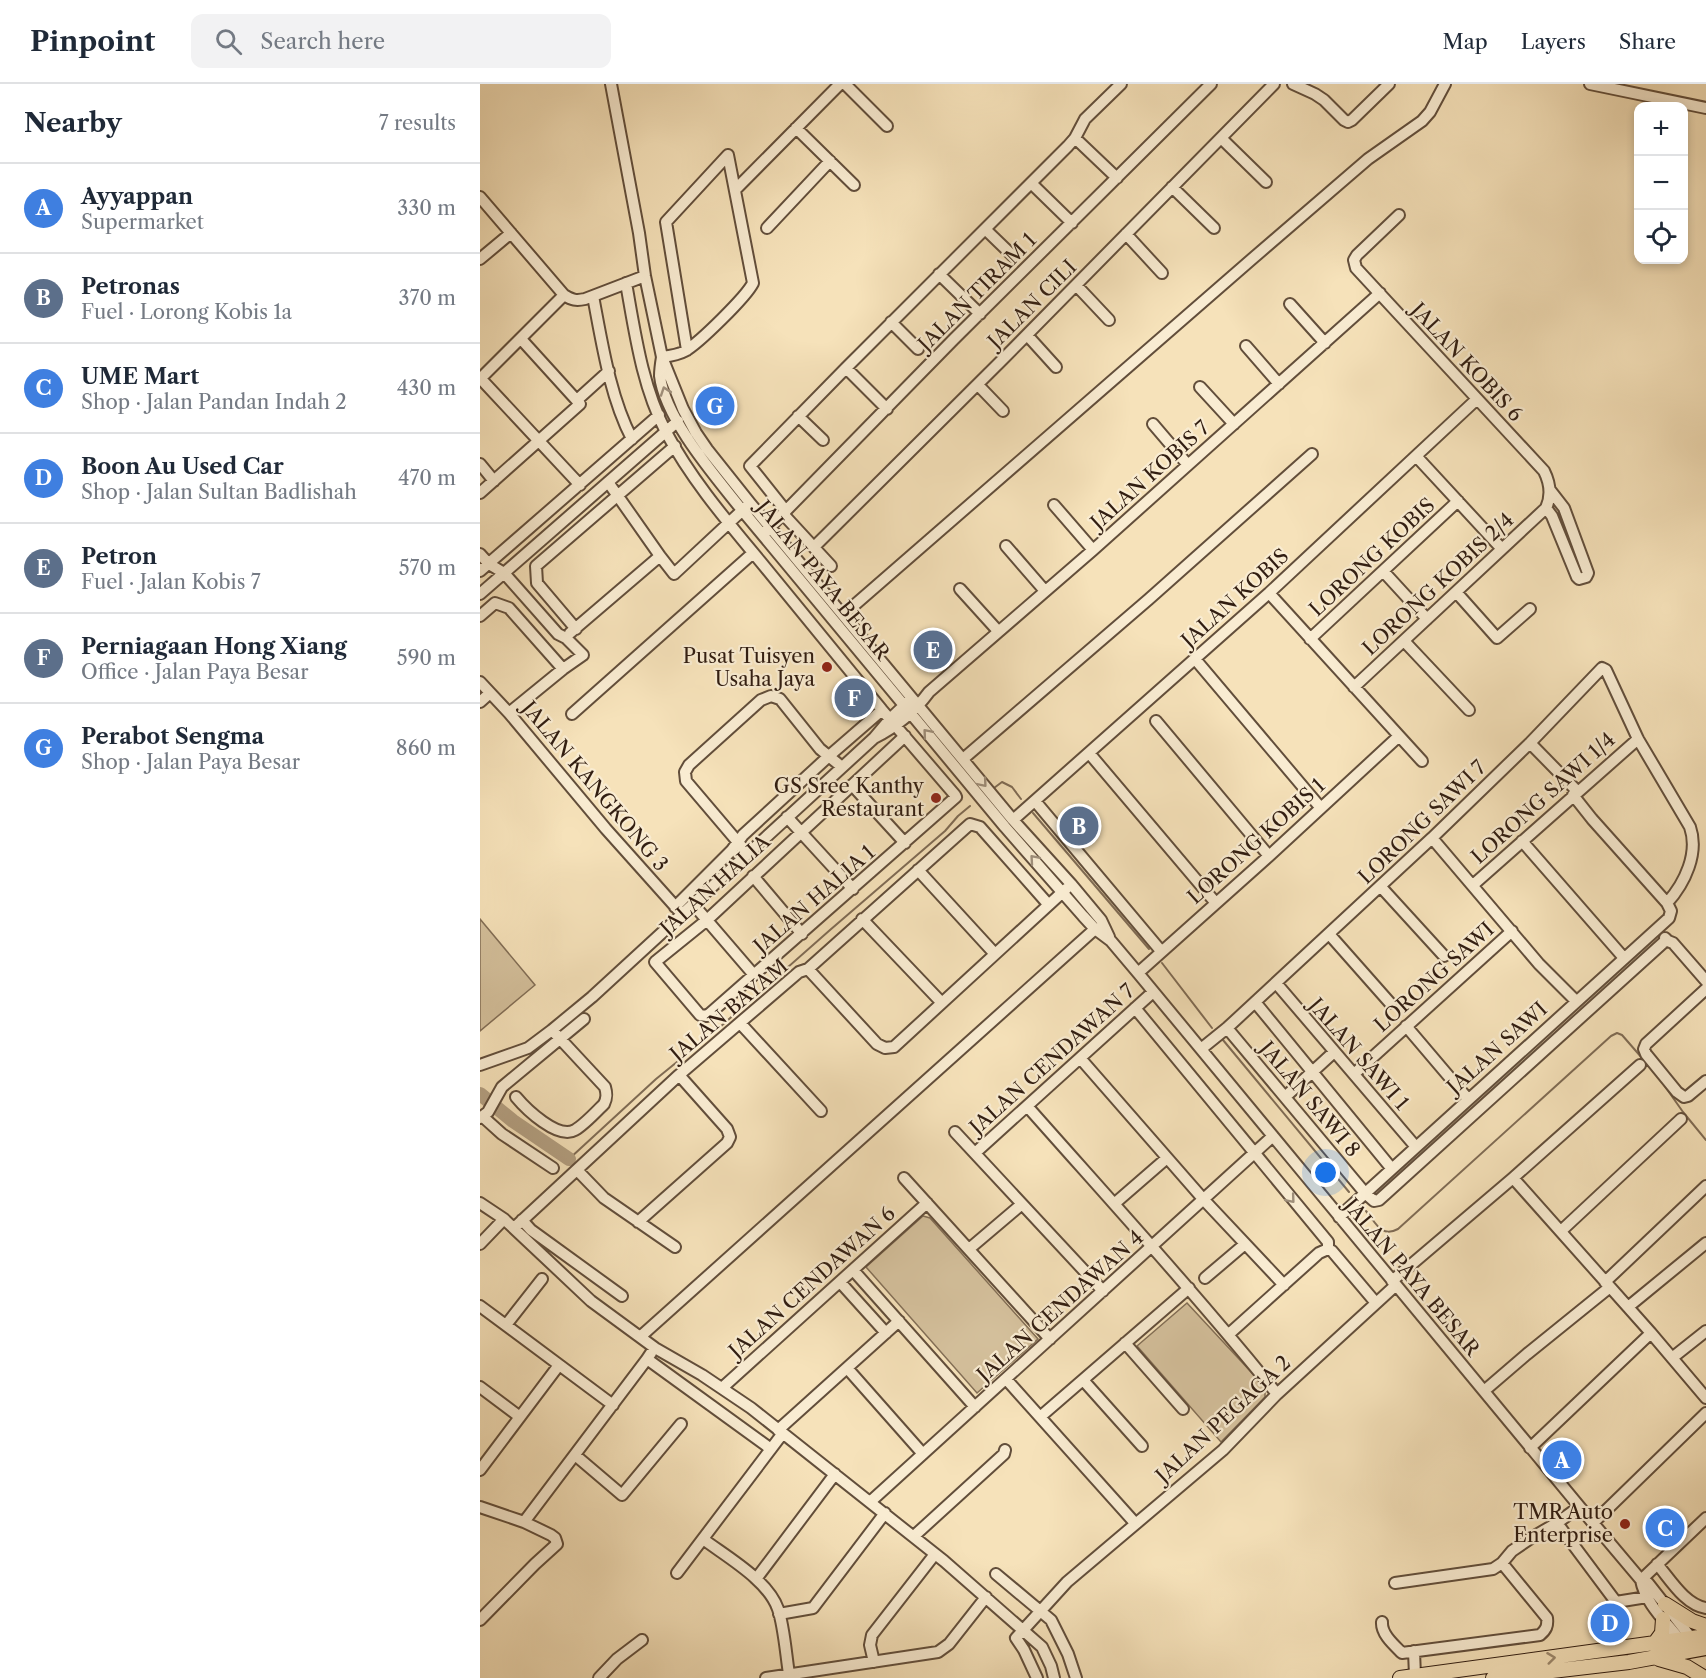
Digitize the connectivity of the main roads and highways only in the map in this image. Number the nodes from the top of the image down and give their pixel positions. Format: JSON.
{"nodes":[{"id":1,"x":1665,"y":1604,"type":"road end"},
{"id":2,"x":1663,"y":1619,"type":"road end"},
{"id":3,"x":1706,"y":1626,"type":"edge"},
{"id":4,"x":1697,"y":1646,"type":"edge"},
{"id":5,"x":1654,"y":1651,"type":"junction"},
{"id":6,"x":1705,"y":1676,"type":"edge"},
{"id":7,"x":1400,"y":1678,"type":"edge"},
{"id":8,"x":1493,"y":1678,"type":"edge"}],
"edges":[{"from":1,"to":3,"type":"main road"},
{"from":2,"to":5,"type":"main road"},
{"from":4,"to":5,"type":"main road"},
{"from":4,"to":6,"type":"main road"},
{"from":5,"to":6,"type":"main road"},
{"from":7,"to":5,"type":"main road","one_way":true},
{"from":5,"to":8,"type":"main road"}]}
